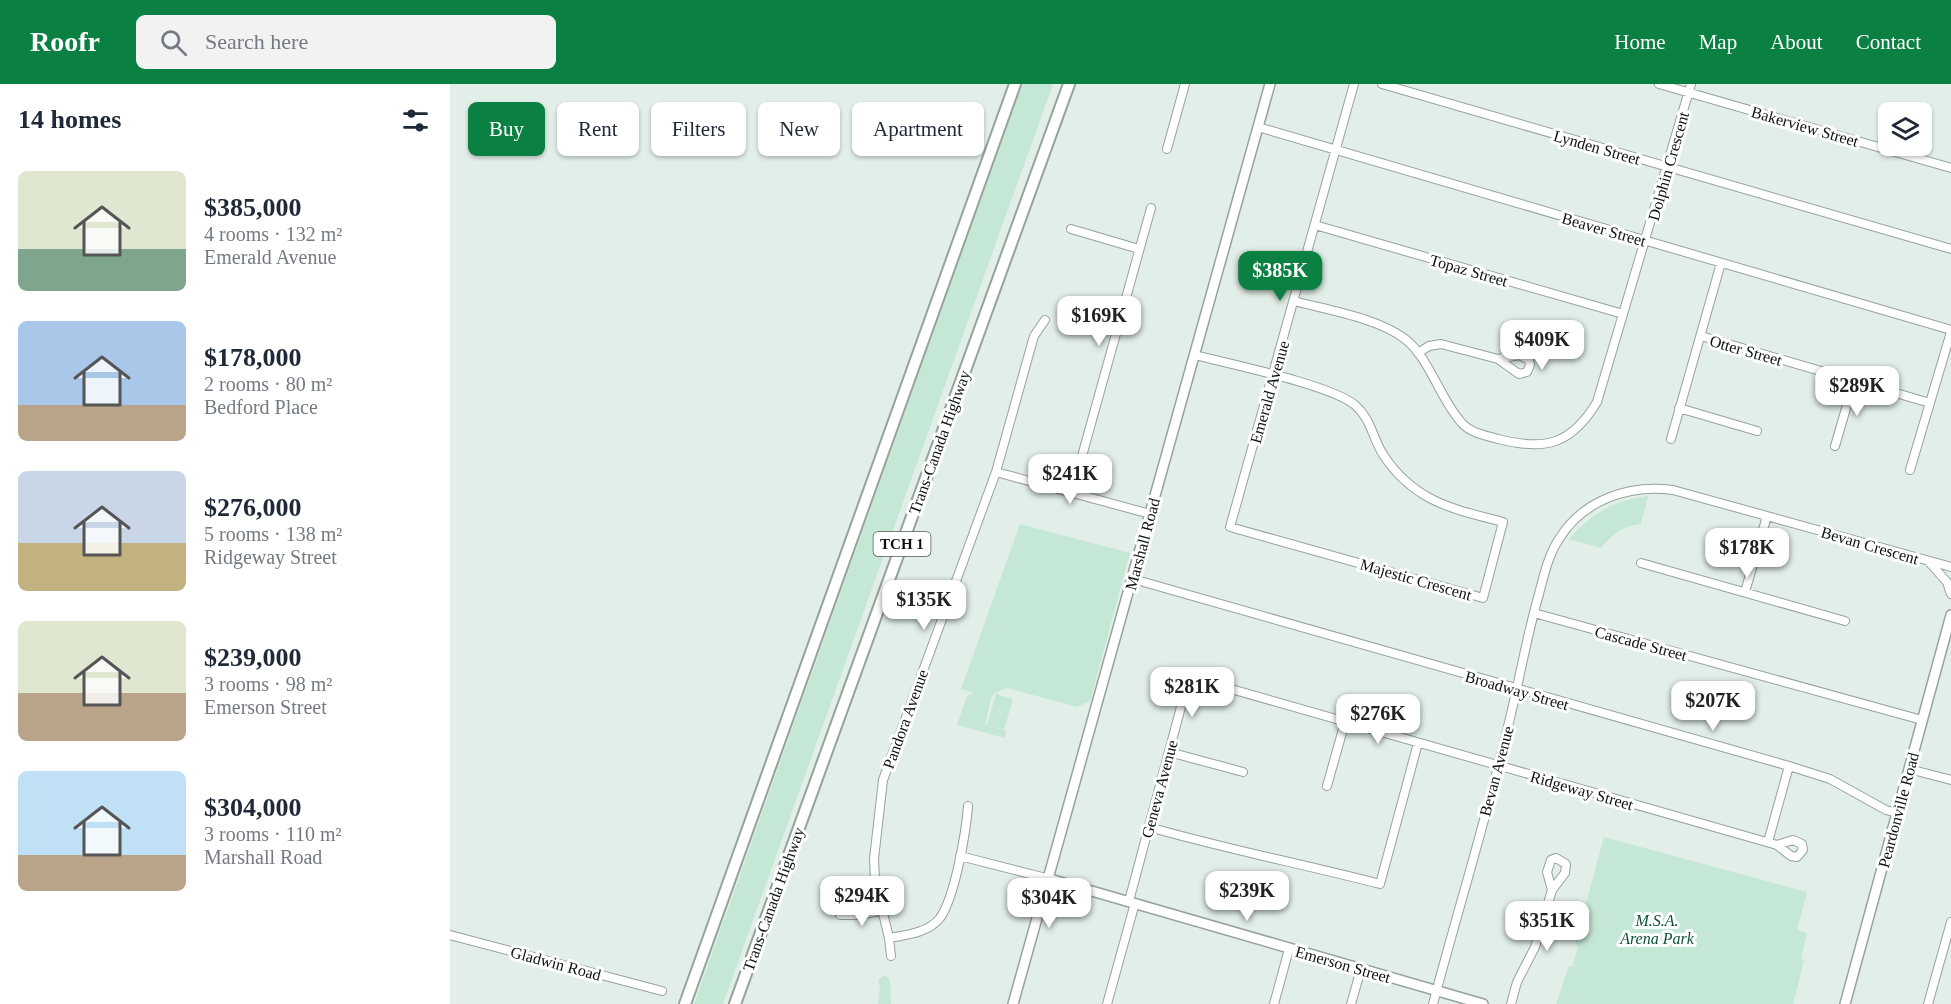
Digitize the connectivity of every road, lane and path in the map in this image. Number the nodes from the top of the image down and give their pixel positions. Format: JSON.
{"nodes":[{"id":1,"x":1016,"y":84,"type":"edge"},
{"id":2,"x":1069,"y":84,"type":"edge"},
{"id":3,"x":1185,"y":84,"type":"edge"},
{"id":4,"x":1270,"y":84,"type":"edge"},
{"id":5,"x":1354,"y":84,"type":"edge"},
{"id":6,"x":1382,"y":84,"type":"edge"},
{"id":7,"x":1659,"y":84,"type":"edge"},
{"id":8,"x":1691,"y":84,"type":"edge"},
{"id":9,"x":1689,"y":93,"type":"junction"},
{"id":10,"x":1258,"y":127,"type":"junction"},
{"id":11,"x":1167,"y":148,"type":"dead end"},
{"id":12,"x":1335,"y":151,"type":"junction"},
{"id":13,"x":1668,"y":167,"type":"junction"},
{"id":14,"x":1951,"y":168,"type":"edge"},
{"id":15,"x":1151,"y":208,"type":"dead end"},
{"id":16,"x":1315,"y":225,"type":"junction"},
{"id":17,"x":1071,"y":229,"type":"dead end"},
{"id":18,"x":1646,"y":241,"type":"junction"},
{"id":19,"x":1139,"y":249,"type":"junction"},
{"id":20,"x":1951,"y":249,"type":"edge"},
{"id":21,"x":1721,"y":264,"type":"junction"},
{"id":22,"x":1294,"y":301,"type":"junction"},
{"id":23,"x":1623,"y":314,"type":"junction"},
{"id":24,"x":1045,"y":320,"type":"dead end"},
{"id":25,"x":1951,"y":331,"type":"edge"},
{"id":26,"x":1701,"y":336,"type":"junction"},
{"id":27,"x":1418,"y":353,"type":"junction"},
{"id":28,"x":1195,"y":355,"type":"junction"},
{"id":29,"x":1498,"y":359,"type":"dead end"},
{"id":30,"x":1274,"y":377,"type":"junction"},
{"id":31,"x":1854,"y":381,"type":"junction"},
{"id":32,"x":1930,"y":403,"type":"junction"},
{"id":33,"x":1679,"y":408,"type":"junction"},
{"id":34,"x":1757,"y":431,"type":"dead end"},
{"id":35,"x":1671,"y":439,"type":"dead end"},
{"id":36,"x":1835,"y":446,"type":"dead end"},
{"id":37,"x":1910,"y":470,"type":"dead end"},
{"id":38,"x":996,"y":472,"type":"junction"},
{"id":39,"x":1071,"y":492,"type":"junction"},
{"id":40,"x":1150,"y":514,"type":"junction"},
{"id":41,"x":1767,"y":516,"type":"junction"},
{"id":42,"x":1230,"y":527,"type":"joint"},
{"id":43,"x":1559,"y":539,"type":"joint"},
{"id":44,"x":1926,"y":560,"type":"junction"},
{"id":45,"x":1641,"y":563,"type":"dead end"},
{"id":46,"x":1951,"y":567,"type":"edge"},
{"id":47,"x":1133,"y":579,"type":"junction"},
{"id":48,"x":1746,"y":592,"type":"junction"},
{"id":49,"x":1951,"y":594,"type":"edge"},
{"id":50,"x":1534,"y":613,"type":"junction"},
{"id":51,"x":1951,"y":615,"type":"edge"},
{"id":52,"x":1845,"y":621,"type":"dead end"},
{"id":53,"x":1950,"y":628,"type":"edge"},
{"id":54,"x":1189,"y":677,"type":"joint"},
{"id":55,"x":1516,"y":689,"type":"junction"},
{"id":56,"x":1922,"y":720,"type":"junction"},
{"id":57,"x":1345,"y":722,"type":"junction"},
{"id":58,"x":1418,"y":743,"type":"junction"},
{"id":59,"x":1169,"y":752,"type":"junction"},
{"id":60,"x":1498,"y":766,"type":"junction"},
{"id":61,"x":1789,"y":766,"type":"junction"},
{"id":62,"x":1909,"y":769,"type":"junction"},
{"id":63,"x":1243,"y":772,"type":"dead end"},
{"id":64,"x":1951,"y":780,"type":"edge"},
{"id":65,"x":1327,"y":786,"type":"dead end"},
{"id":66,"x":968,"y":806,"type":"dead end"},
{"id":67,"x":1897,"y":813,"type":"junction"},
{"id":68,"x":1149,"y":827,"type":"junction"},
{"id":69,"x":1768,"y":842,"type":"junction"},
{"id":70,"x":1778,"y":845,"type":"dead end"},
{"id":71,"x":960,"y":856,"type":"junction"},
{"id":72,"x":1050,"y":879,"type":"junction"},
{"id":73,"x":1552,"y":890,"type":"dead end"},
{"id":74,"x":1132,"y":902,"type":"junction"},
{"id":75,"x":882,"y":910,"type":"junction"},
{"id":76,"x":840,"y":915,"type":"dead end"},
{"id":77,"x":1951,"y":922,"type":"edge"},
{"id":78,"x":450,"y":935,"type":"edge"},
{"id":79,"x":889,"y":938,"type":"junction"},
{"id":80,"x":1289,"y":949,"type":"junction"},
{"id":81,"x":891,"y":956,"type":"dead end"},
{"id":82,"x":1361,"y":969,"type":"junction"},
{"id":83,"x":662,"y":991,"type":"dead end"},
{"id":84,"x":1437,"y":991,"type":"junction"},
{"id":85,"x":685,"y":1004,"type":"edge"},
{"id":86,"x":735,"y":1004,"type":"edge"},
{"id":87,"x":1013,"y":1004,"type":"edge"},
{"id":88,"x":1107,"y":1004,"type":"edge"},
{"id":89,"x":1274,"y":1004,"type":"edge"},
{"id":90,"x":1351,"y":1004,"type":"edge"},
{"id":91,"x":1433,"y":1004,"type":"edge"},
{"id":92,"x":1483,"y":1004,"type":"edge"},
{"id":93,"x":1511,"y":1004,"type":"edge"},
{"id":94,"x":1845,"y":1004,"type":"edge"},
{"id":95,"x":1928,"y":1004,"type":"edge"}],
"edges":[{"from":1,"to":85,"type":"highway","number":"TCH 1"},
{"from":2,"to":86,"type":"highway","name":"Trans-Canada Highway","number":"TCH 1"},
{"from":3,"to":11,"type":"street"},
{"from":4,"to":10,"type":"main road","name":"Marshall Road"},
{"from":5,"to":12,"type":"street","name":"Emerald Avenue"},
{"from":6,"to":13,"type":"street","name":"Lynden Street"},
{"from":7,"to":9,"type":"street","name":"Bakerview Street"},
{"from":8,"to":9,"type":"street","name":"Dolphin Crescent"},
{"from":9,"to":13,"type":"street","name":"Dolphin Crescent"},
{"from":9,"to":14,"type":"street","name":"Bakerview Street"},
{"from":10,"to":12,"type":"street","name":"Beaver Street"},
{"from":10,"to":28,"type":"main road","name":"Marshall Road"},
{"from":12,"to":16,"type":"street","name":"Emerald Avenue"},
{"from":12,"to":18,"type":"street","name":"Beaver Street"},
{"from":13,"to":18,"type":"street","name":"Dolphin Crescent"},
{"from":13,"to":20,"type":"street","name":"Lynden Street"},
{"from":15,"to":19,"type":"street"},
{"from":16,"to":22,"type":"street","name":"Emerald Avenue"},
{"from":16,"to":23,"type":"street","name":"Topaz Street"},
{"from":17,"to":19,"type":"street"},
{"from":18,"to":21,"type":"street","name":"Beaver Street"},
{"from":18,"to":23,"type":"street","name":"Dolphin Crescent"},
{"from":19,"to":39,"type":"street"},
{"from":21,"to":25,"type":"street","name":"Beaver Street"},
{"from":21,"to":26,"type":"street"},
{"from":22,"to":27,"type":"street","name":"Dolphin Crescent"},
{"from":22,"to":30,"type":"street","name":"Emerald Avenue"},
{"from":23,"to":27,"type":"street","name":"Dolphin Crescent"},
{"from":24,"to":38,"type":"street","name":"Pandora Avenue"},
{"from":25,"to":32,"type":"street"},
{"from":26,"to":31,"type":"street","name":"Otter Street"},
{"from":26,"to":33,"type":"street"},
{"from":27,"to":29,"type":"street"},
{"from":28,"to":30,"type":"street","name":"Majestic Crescent"},
{"from":28,"to":40,"type":"main road","name":"Marshall Road"},
{"from":30,"to":42,"type":"street","name":"Emerald Avenue"},
{"from":30,"to":42,"type":"street","name":"Majestic Crescent"},
{"from":31,"to":32,"type":"street","name":"Otter Street"},
{"from":31,"to":36,"type":"street"},
{"from":32,"to":37,"type":"street"},
{"from":33,"to":34,"type":"street"},
{"from":33,"to":35,"type":"street"},
{"from":38,"to":39,"type":"street"},
{"from":38,"to":75,"type":"street","name":"Pandora Avenue"},
{"from":39,"to":40,"type":"street"},
{"from":40,"to":47,"type":"main road","name":"Marshall Road"},
{"from":41,"to":43,"type":"street","name":"Bevan Crescent"},
{"from":41,"to":44,"type":"street","name":"Bevan Crescent"},
{"from":41,"to":48,"type":"street"},
{"from":43,"to":50,"type":"street","name":"Bevan Avenue"},
{"from":44,"to":46,"type":"street","name":"Bevan Crescent"},
{"from":44,"to":49,"type":"street"},
{"from":45,"to":48,"type":"street"},
{"from":47,"to":55,"type":"street","name":"Broadway Street"},
{"from":47,"to":72,"type":"main road","name":"Marshall Road"},
{"from":48,"to":52,"type":"street"},
{"from":50,"to":55,"type":"street","name":"Bevan Avenue"},
{"from":50,"to":56,"type":"street","name":"Cascade Street"},
{"from":51,"to":53,"type":"main road","name":"Peardonville Road"},
{"from":53,"to":56,"type":"main road","name":"Peardonville Road"},
{"from":54,"to":57,"type":"street","name":"Ridgeway Street"},
{"from":54,"to":59,"type":"street","name":"Geneva Avenue"},
{"from":55,"to":60,"type":"street","name":"Bevan Avenue"},
{"from":55,"to":61,"type":"street","name":"Broadway Street"},
{"from":56,"to":62,"type":"main road","name":"Peardonville Road"},
{"from":57,"to":58,"type":"street","name":"Ridgeway Street"},
{"from":57,"to":65,"type":"street"},
{"from":58,"to":60,"type":"street","name":"Ridgeway Street"},
{"from":58,"to":68,"type":"street"},
{"from":59,"to":63,"type":"street"},
{"from":59,"to":68,"type":"street","name":"Geneva Avenue"},
{"from":60,"to":69,"type":"street","name":"Ridgeway Street"},
{"from":60,"to":84,"type":"street","name":"Bevan Avenue"},
{"from":61,"to":67,"type":"street","name":"Broadway Street"},
{"from":61,"to":69,"type":"street"},
{"from":62,"to":64,"type":"street"},
{"from":62,"to":67,"type":"main road","name":"Peardonville Road"},
{"from":66,"to":71,"type":"street"},
{"from":67,"to":94,"type":"main road","name":"Peardonville Road"},
{"from":68,"to":74,"type":"street","name":"Geneva Avenue"},
{"from":69,"to":70,"type":"street","name":"Ridgeway Street"},
{"from":71,"to":72,"type":"street","name":"Emerson Street"},
{"from":71,"to":79,"type":"street"},
{"from":72,"to":74,"type":"main road","name":"Emerson Street"},
{"from":72,"to":87,"type":"main road","name":"Marshall Road"},
{"from":73,"to":93,"type":"street"},
{"from":74,"to":80,"type":"main road","name":"Emerson Street"},
{"from":74,"to":88,"type":"street","name":"Geneva Avenue"},
{"from":75,"to":76,"type":"street"},
{"from":75,"to":79,"type":"street","name":"Pandora Avenue"},
{"from":77,"to":95,"type":"street"},
{"from":78,"to":83,"type":"street","name":"Gladwin Road"},
{"from":79,"to":81,"type":"street","name":"Pandora Avenue"},
{"from":80,"to":82,"type":"main road","name":"Emerson Street"},
{"from":80,"to":89,"type":"street"},
{"from":82,"to":84,"type":"main road","name":"Emerson Street"},
{"from":82,"to":90,"type":"street"},
{"from":84,"to":91,"type":"street","name":"Bevan Avenue"},
{"from":84,"to":92,"type":"main road","name":"Emerson Street"}]}
